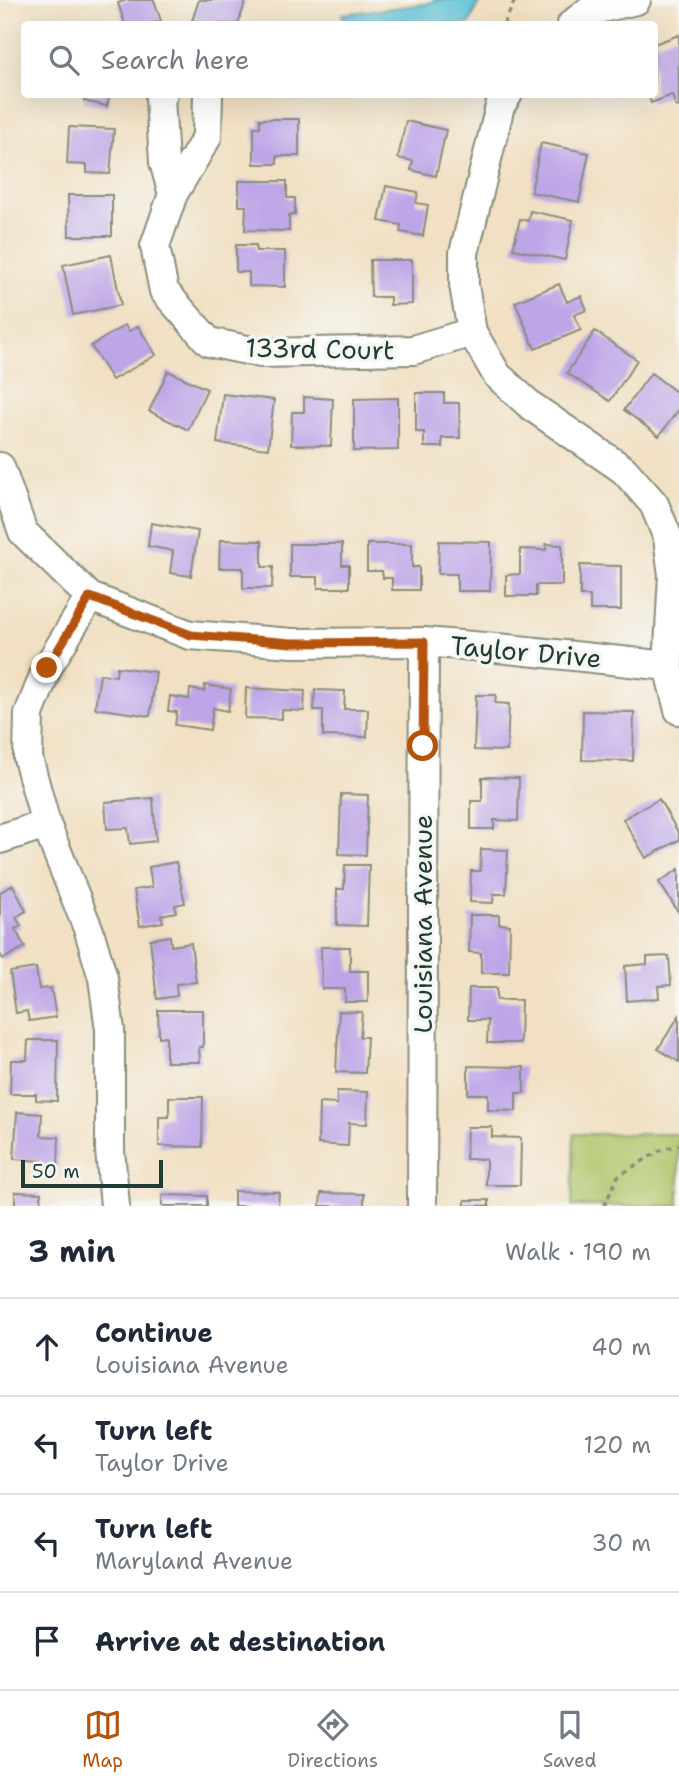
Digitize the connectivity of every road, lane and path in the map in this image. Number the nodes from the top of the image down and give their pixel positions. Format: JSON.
{"nodes":[{"id":1,"x":515,"y":0,"type":"edge"},
{"id":2,"x":636,"y":0,"type":"edge"},
{"id":3,"x":505,"y":21,"type":"edge"},
{"id":4,"x":576,"y":21,"type":"edge"},
{"id":5,"x":160,"y":98,"type":"edge"},
{"id":6,"x":208,"y":98,"type":"edge"},
{"id":7,"x":505,"y":98,"type":"edge"},
{"id":8,"x":173,"y":194,"type":"junction"},
{"id":9,"x":472,"y":332,"type":"junction"},
{"id":10,"x":0,"y":467,"type":"edge"},
{"id":11,"x":90,"y":597,"type":"junction"},
{"id":12,"x":424,"y":642,"type":"junction"},
{"id":13,"x":668,"y":666,"type":"junction"},
{"id":14,"x":679,"y":710,"type":"edge"},
{"id":15,"x":46,"y":824,"type":"junction"},
{"id":16,"x":0,"y":839,"type":"edge"},
{"id":17,"x":679,"y":1145,"type":"edge"},
{"id":18,"x":115,"y":1206,"type":"edge"},
{"id":19,"x":422,"y":1206,"type":"edge"},
{"id":20,"x":604,"y":1206,"type":"edge"}],
"edges":[{"from":1,"to":3,"type":"path"},
{"from":2,"to":4,"type":"street"},
{"from":5,"to":8,"type":"street"},
{"from":6,"to":8,"type":"street","name":"133rd Court"},
{"from":7,"to":9,"type":"street"},
{"from":8,"to":9,"type":"street","name":"133rd Court"},
{"from":9,"to":13,"type":"street"},
{"from":10,"to":11,"type":"street","name":"Taylor Drive"},
{"from":11,"to":12,"type":"street","name":"Taylor Drive"},
{"from":11,"to":15,"type":"street"},
{"from":12,"to":13,"type":"street","name":"Taylor Drive"},
{"from":12,"to":19,"type":"street","name":"Louisiana Avenue"},
{"from":13,"to":14,"type":"street"},
{"from":15,"to":16,"type":"street"},
{"from":15,"to":18,"type":"street"},
{"from":17,"to":20,"type":"path"}]}
